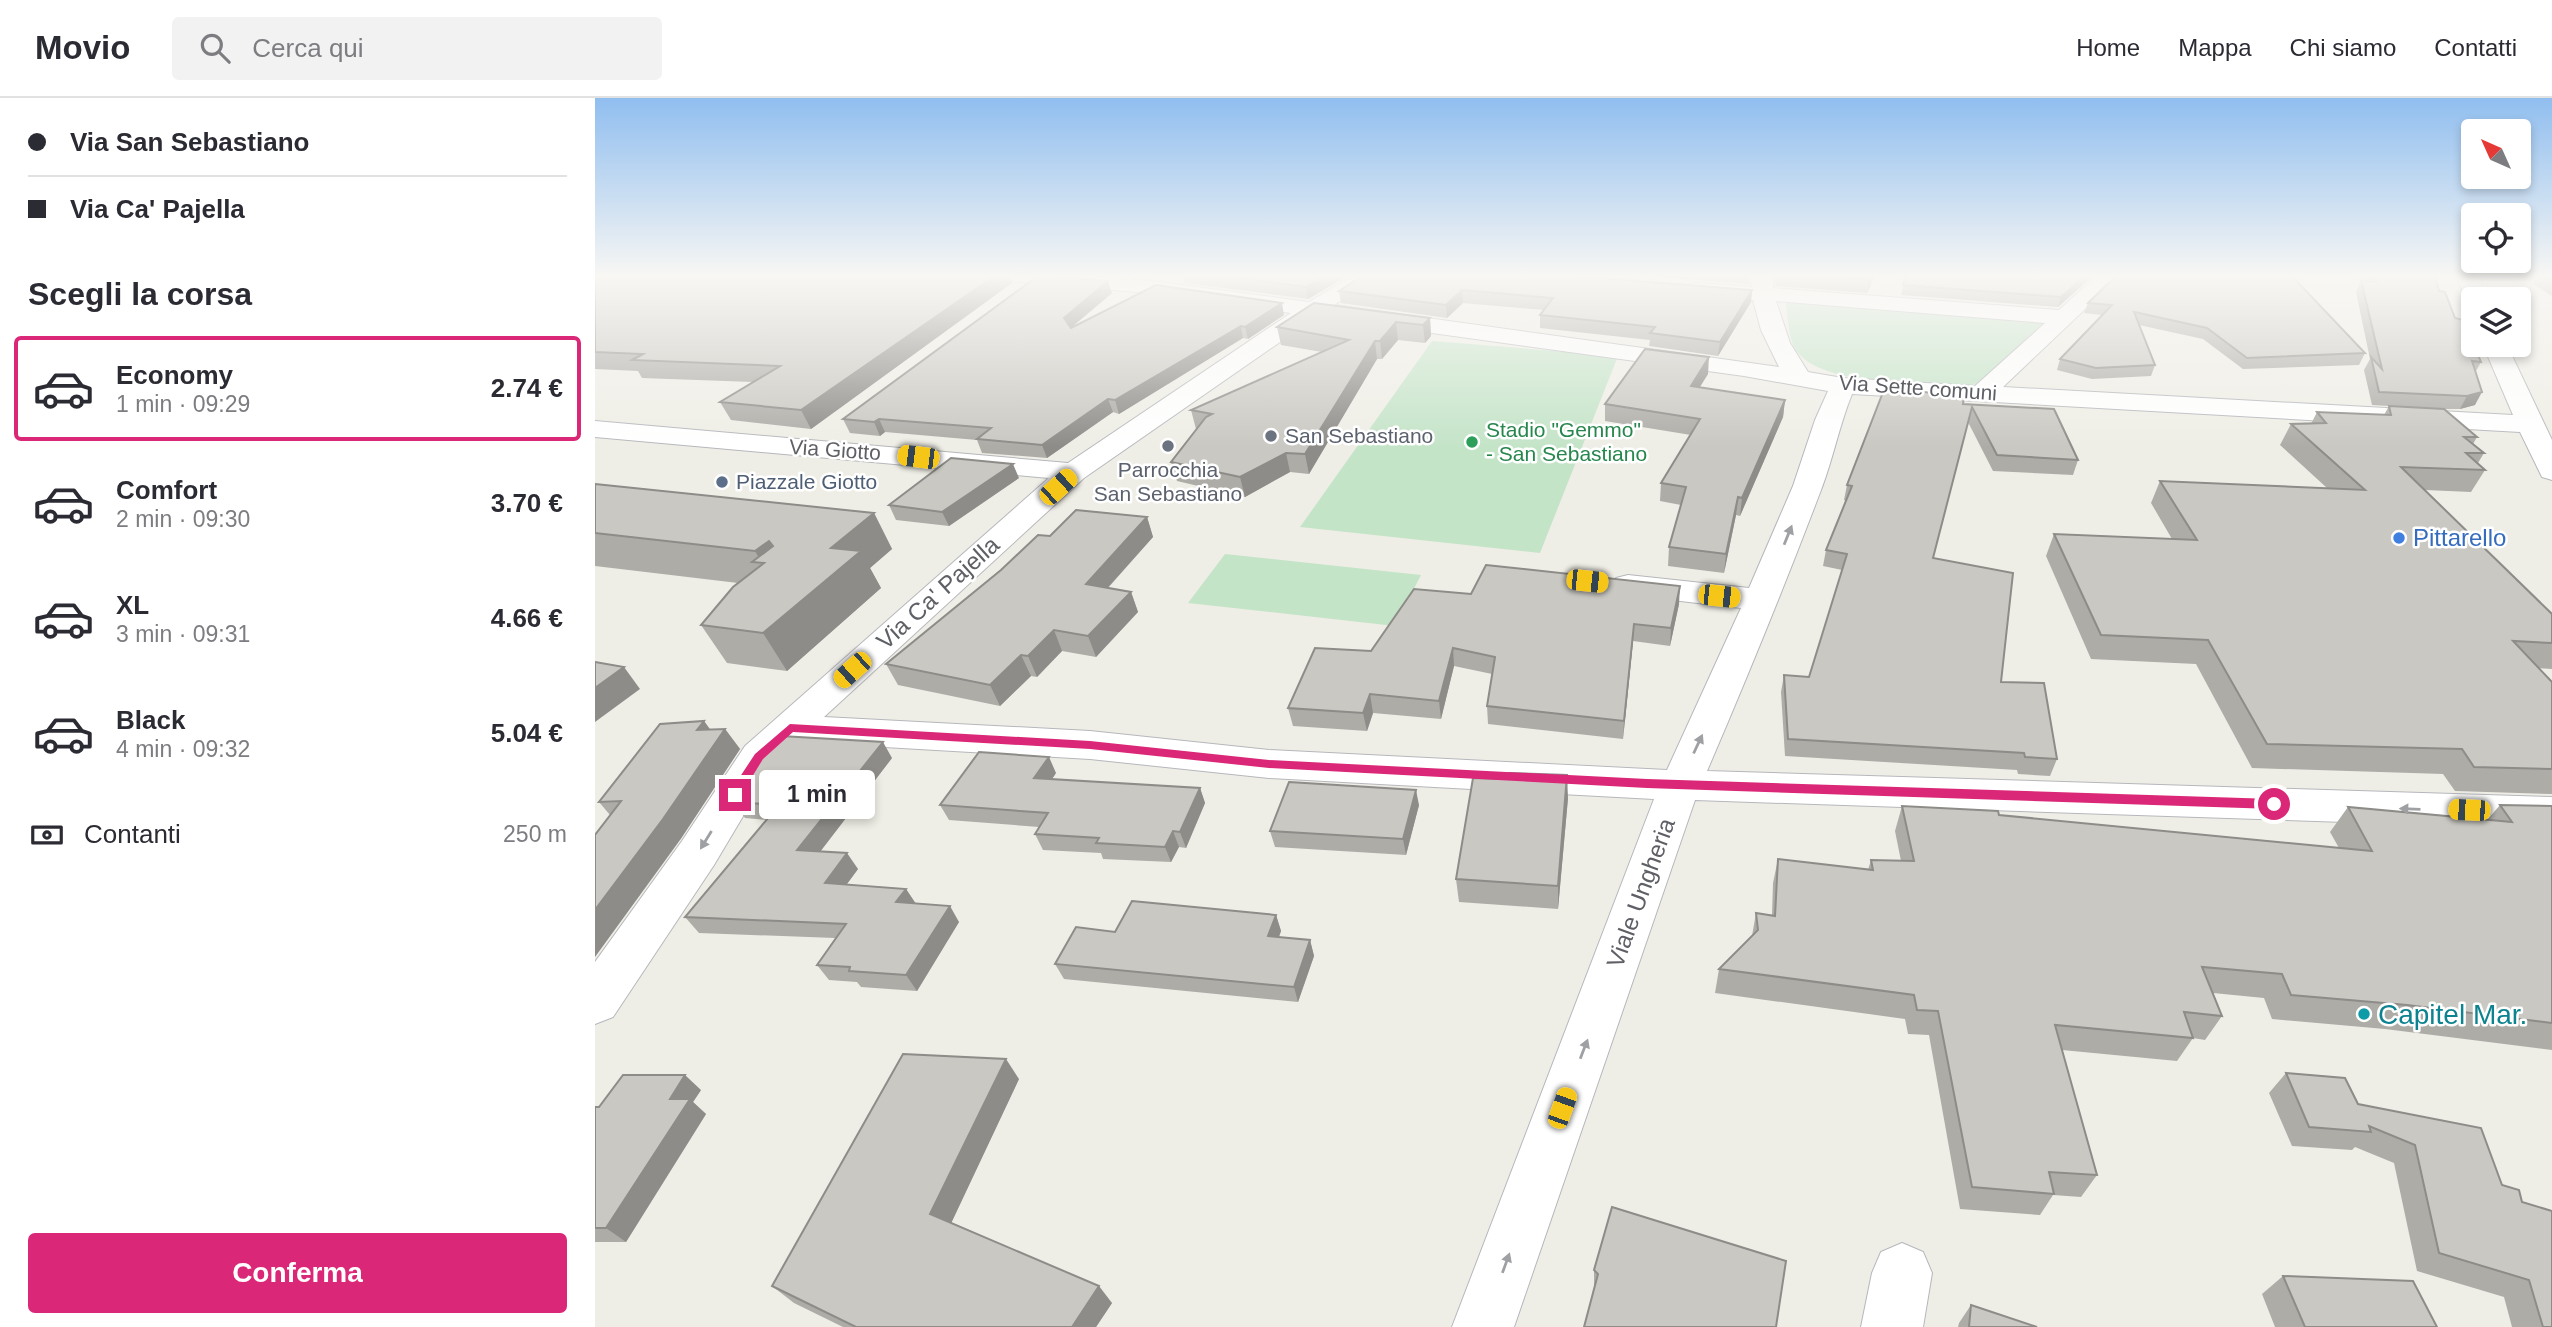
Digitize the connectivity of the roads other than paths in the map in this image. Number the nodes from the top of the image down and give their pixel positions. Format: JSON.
{"nodes":[{"id":1,"x":1278,"y":332,"type":"edge"},
{"id":2,"x":1474,"y":332,"type":"edge"},
{"id":3,"x":1777,"y":332,"type":"edge"},
{"id":4,"x":2046,"y":332,"type":"edge"},
{"id":5,"x":2500,"y":357,"type":"edge"},
{"id":6,"x":1800,"y":378,"type":"junction"},
{"id":7,"x":1843,"y":386,"type":"junction"},
{"id":8,"x":1982,"y":393,"type":"junction"},
{"id":9,"x":840,"y":423,"type":"dead end"},
{"id":10,"x":2530,"y":424,"type":"junction"},
{"id":11,"x":595,"y":429,"type":"edge"},
{"id":12,"x":807,"y":448,"type":"junction"},
{"id":13,"x":2552,"y":471,"type":"edge"},
{"id":14,"x":1074,"y":472,"type":"junction"},
{"id":15,"x":1593,"y":582,"type":"edge"},
{"id":16,"x":1762,"y":600,"type":"junction"},
{"id":17,"x":790,"y":727,"type":"junction"},
{"id":18,"x":1680,"y":785,"type":"junction"},
{"id":19,"x":2552,"y":813,"type":"edge"},
{"id":20,"x":595,"y":1002,"type":"edge"},
{"id":21,"x":1483,"y":1327,"type":"edge"}],
"edges":[{"from":1,"to":14,"type":"street","name":"Via Ca' Pajella"},
{"from":2,"to":6,"type":"street","name":"Via Sette comuni"},
{"from":3,"to":6,"type":"street"},
{"from":4,"to":8,"type":"street"},
{"from":5,"to":10,"type":"street"},
{"from":6,"to":7,"type":"street","name":"Via Sette comuni"},
{"from":7,"to":8,"type":"street","name":"Via Sette comuni"},
{"from":16,"to":7,"type":"street","name":"Viale Ungheria","one_way":true},
{"from":8,"to":10,"type":"street","name":"Via Sette comuni"},
{"from":9,"to":12,"type":"street"},
{"from":10,"to":13,"type":"street"},
{"from":11,"to":12,"type":"street","name":"Via Giotto"},
{"from":12,"to":14,"type":"street","name":"Via Giotto"},
{"from":14,"to":17,"type":"street","name":"Via Ca' Pajella"},
{"from":15,"to":16,"type":"street"},
{"from":18,"to":16,"type":"street","name":"Viale Ungheria","one_way":true},
{"from":17,"to":18,"type":"street"},
{"from":17,"to":20,"type":"street","name":"Via Ca' Pajella","one_way":true},
{"from":19,"to":18,"type":"street","one_way":true},
{"from":21,"to":18,"type":"street","name":"Viale Ungheria","one_way":true}]}
